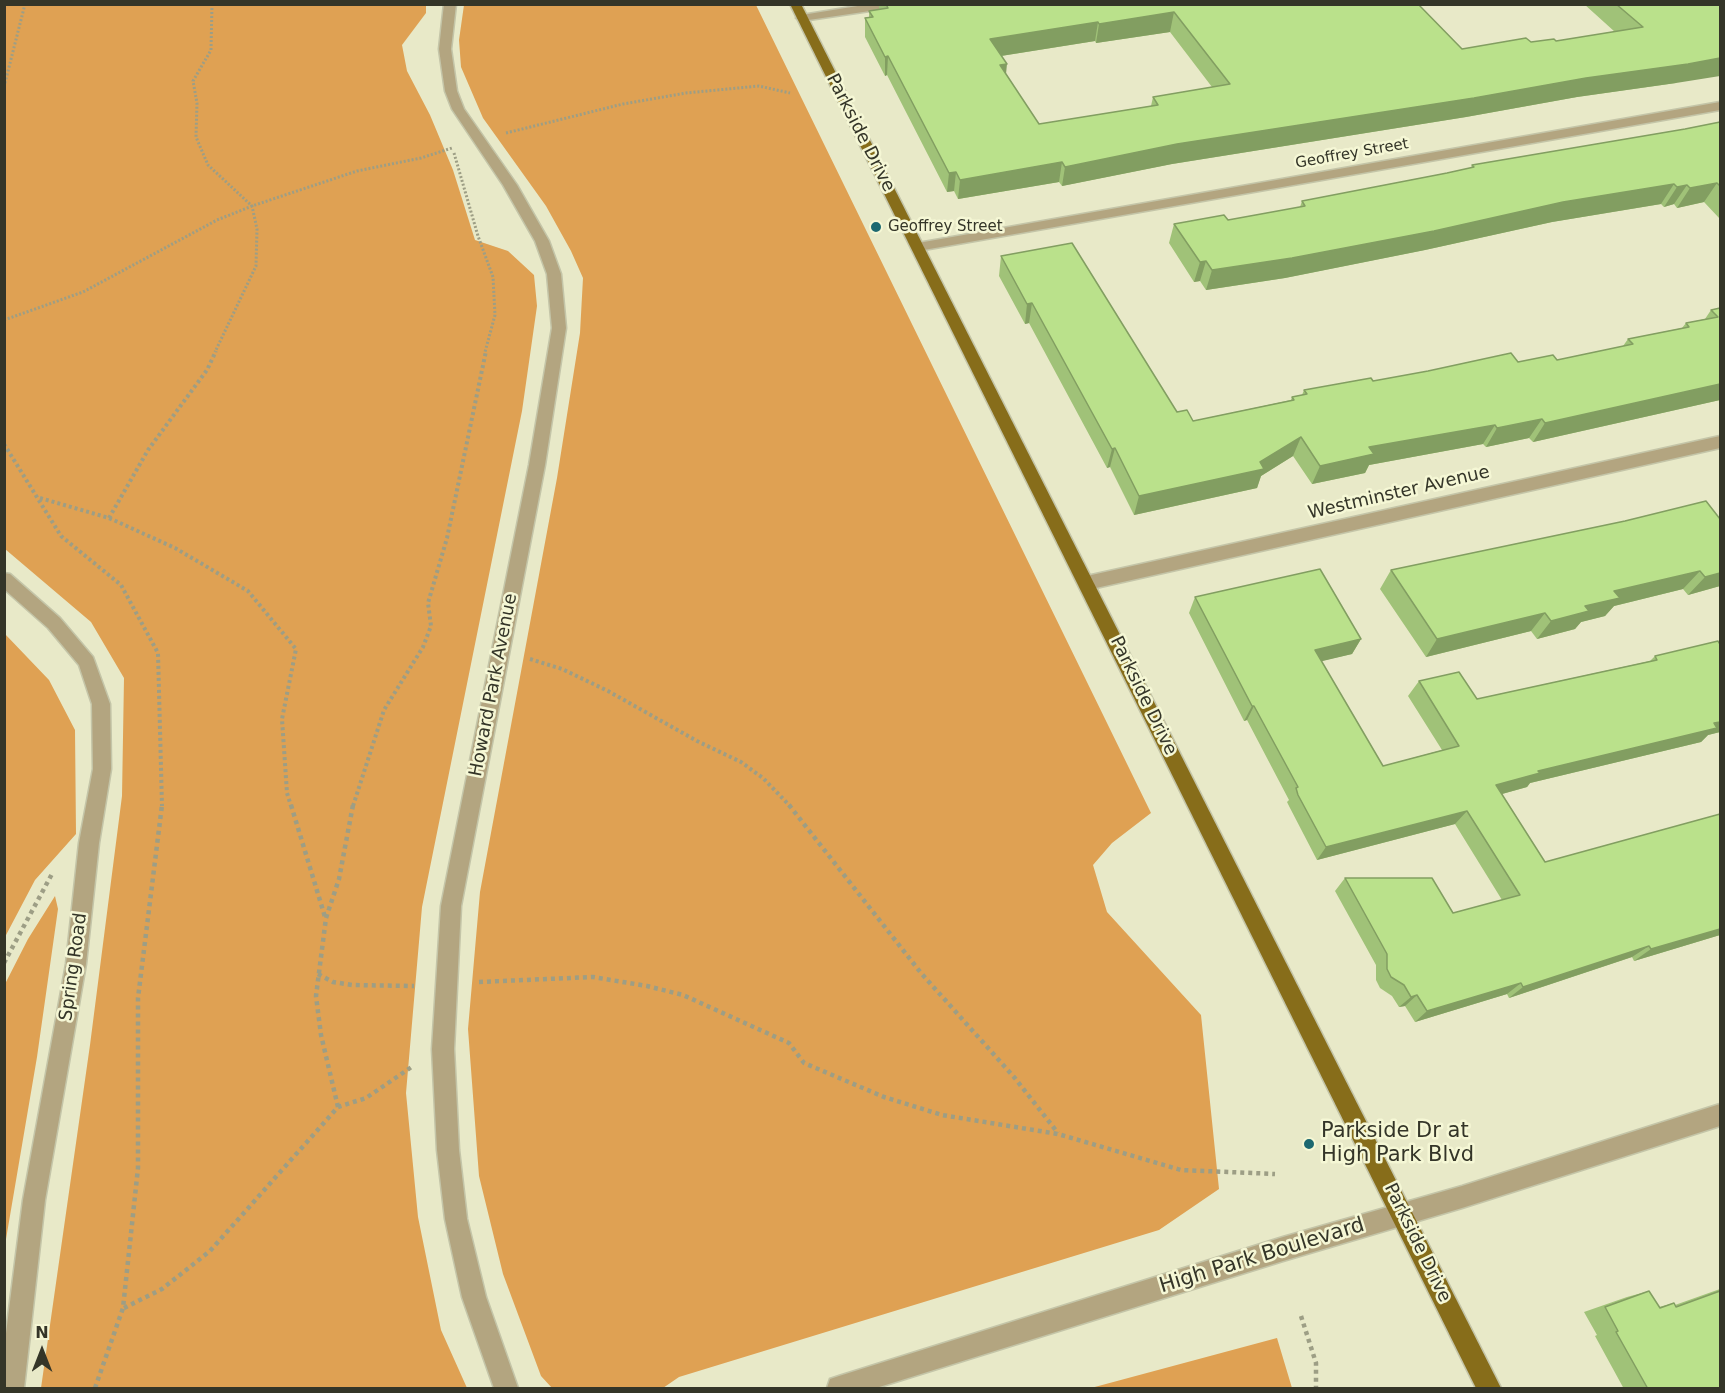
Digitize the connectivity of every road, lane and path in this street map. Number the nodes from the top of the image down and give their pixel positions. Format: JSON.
{"nodes":[{"id":1,"x":25,"y":4,"type":"edge"},
{"id":2,"x":212,"y":4,"type":"edge"},
{"id":3,"x":450,"y":4,"type":"edge"},
{"id":4,"x":897,"y":4,"type":"edge"},
{"id":5,"x":799,"y":11,"type":"edge"},
{"id":6,"x":4,"y":87,"type":"edge"},
{"id":7,"x":790,"y":93,"type":"dead end"},
{"id":8,"x":1720,"y":106,"type":"edge"},
{"id":9,"x":480,"y":141,"type":"junction"},
{"id":10,"x":452,"y":148,"type":"junction"},
{"id":11,"x":252,"y":206,"type":"junction"},
{"id":12,"x":918,"y":247,"type":"junction"},
{"id":13,"x":4,"y":320,"type":"edge"},
{"id":14,"x":1720,"y":442,"type":"edge"},
{"id":15,"x":4,"y":444,"type":"edge"},
{"id":16,"x":38,"y":498,"type":"junction"},
{"id":17,"x":109,"y":518,"type":"junction"},
{"id":18,"x":4,"y":579,"type":"edge"},
{"id":19,"x":1087,"y":583,"type":"junction"},
{"id":20,"x":499,"y":655,"type":"junction"},
{"id":21,"x":89,"y":843,"type":"junction"},
{"id":22,"x":326,"y":918,"type":"junction"},
{"id":23,"x":4,"y":963,"type":"edge"},
{"id":24,"x":318,"y":974,"type":"junction"},
{"id":25,"x":447,"y":983,"type":"junction"},
{"id":26,"x":443,"y":1048,"type":"junction"},
{"id":27,"x":338,"y":1107,"type":"junction"},
{"id":28,"x":1720,"y":1115,"type":"edge"},
{"id":29,"x":1058,"y":1134,"type":"junction"},
{"id":30,"x":1275,"y":1174,"type":"dead end"},
{"id":31,"x":1402,"y":1213,"type":"junction"},
{"id":32,"x":123,"y":1308,"type":"junction"},
{"id":33,"x":1301,"y":1316,"type":"dead end"},
{"id":34,"x":12,"y":1389,"type":"edge"},
{"id":35,"x":95,"y":1389,"type":"edge"},
{"id":36,"x":506,"y":1389,"type":"edge"},
{"id":37,"x":838,"y":1389,"type":"edge"},
{"id":38,"x":1316,"y":1389,"type":"edge"},
{"id":39,"x":1489,"y":1389,"type":"edge"}],
"edges":[{"from":1,"to":6,"type":"path"},
{"from":2,"to":11,"type":"path"},
{"from":3,"to":9,"type":"street","name":"Howard Park Avenue"},
{"from":4,"to":5,"type":"street"},
{"from":5,"to":12,"type":"main road","name":"Parkside Drive"},
{"from":7,"to":9,"type":"path"},
{"from":8,"to":12,"type":"street","name":"Geoffrey Street"},
{"from":9,"to":10,"type":"path"},
{"from":9,"to":20,"type":"street","name":"Howard Park Avenue"},
{"from":10,"to":11,"type":"path"},
{"from":10,"to":22,"type":"path"},
{"from":11,"to":13,"type":"path"},
{"from":11,"to":17,"type":"path"},
{"from":12,"to":19,"type":"main road","name":"Parkside Drive"},
{"from":14,"to":19,"type":"street","name":"Westminster Avenue"},
{"from":15,"to":16,"type":"path"},
{"from":16,"to":17,"type":"path"},
{"from":16,"to":32,"type":"path"},
{"from":17,"to":22,"type":"path"},
{"from":18,"to":21,"type":"street","name":"Spring Road"},
{"from":19,"to":31,"type":"main road","name":"Parkside Drive"},
{"from":20,"to":25,"type":"street","name":"Howard Park Avenue"},
{"from":20,"to":29,"type":"path"},
{"from":21,"to":23,"type":"path"},
{"from":21,"to":34,"type":"street","name":"Spring Road"},
{"from":22,"to":24,"type":"path"},
{"from":24,"to":25,"type":"path"},
{"from":24,"to":27,"type":"path"},
{"from":25,"to":26,"type":"street","name":"Howard Park Avenue"},
{"from":25,"to":29,"type":"path"},
{"from":26,"to":27,"type":"path"},
{"from":26,"to":36,"type":"street","name":"Howard Park Avenue"},
{"from":27,"to":32,"type":"path"},
{"from":28,"to":31,"type":"street","name":"High Park Boulevard"},
{"from":29,"to":30,"type":"path"},
{"from":31,"to":37,"type":"street","name":"High Park Boulevard"},
{"from":31,"to":39,"type":"main road","name":"Parkside Drive"},
{"from":32,"to":35,"type":"path"},
{"from":33,"to":38,"type":"path"}]}
